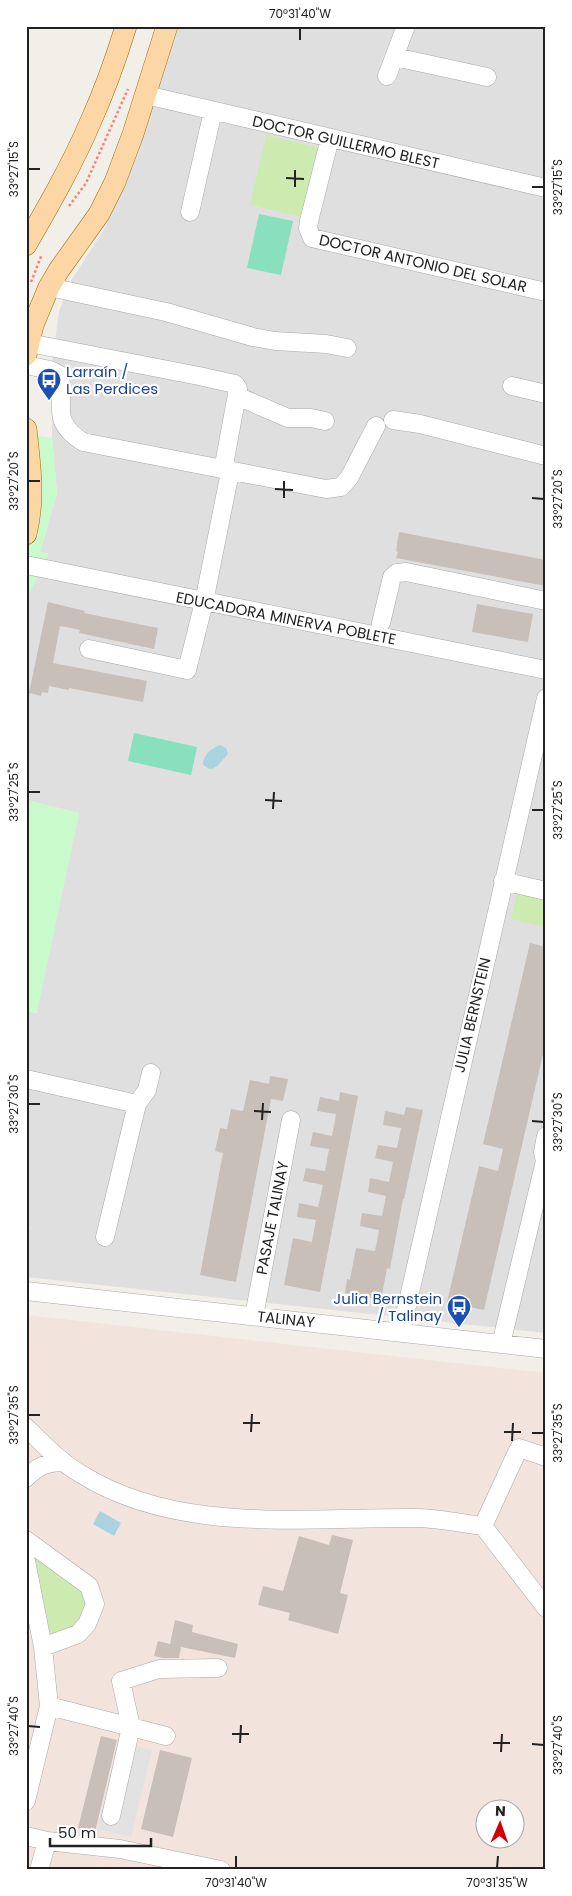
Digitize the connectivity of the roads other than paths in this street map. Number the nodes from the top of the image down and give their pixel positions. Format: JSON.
{"nodes":[{"id":1,"x":126,"y":26,"type":"edge"},
{"id":2,"x":167,"y":26,"type":"edge"},
{"id":3,"x":406,"y":26,"type":"edge"},
{"id":4,"x":396,"y":57,"type":"junction"},
{"id":5,"x":387,"y":76,"type":"dead end"},
{"id":6,"x":487,"y":77,"type":"dead end"},
{"id":7,"x":146,"y":95,"type":"junction"},
{"id":8,"x":213,"y":111,"type":"junction"},
{"id":9,"x":330,"y":138,"type":"junction"},
{"id":10,"x":546,"y":188,"type":"edge"},
{"id":11,"x":190,"y":212,"type":"dead end"},
{"id":12,"x":26,"y":245,"type":"edge"},
{"id":13,"x":49,"y":287,"type":"junction"},
{"id":14,"x":546,"y":292,"type":"edge"},
{"id":15,"x":347,"y":348,"type":"dead end"},
{"id":16,"x":27,"y":349,"type":"edge"},
{"id":17,"x":26,"y":365,"type":"edge"},
{"id":18,"x":512,"y":386,"type":"dead end"},
{"id":19,"x":546,"y":394,"type":"edge"},
{"id":20,"x":237,"y":396,"type":"junction"},
{"id":21,"x":393,"y":420,"type":"dead end"},
{"id":22,"x":326,"y":421,"type":"dead end"},
{"id":23,"x":376,"y":426,"type":"dead end"},
{"id":24,"x":26,"y":429,"type":"edge"},
{"id":25,"x":546,"y":456,"type":"edge"},
{"id":26,"x":225,"y":476,"type":"junction"},
{"id":27,"x":26,"y":534,"type":"edge"},
{"id":28,"x":26,"y":565,"type":"edge"},
{"id":29,"x":546,"y":601,"type":"edge"},
{"id":30,"x":204,"y":602,"type":"junction"},
{"id":31,"x":381,"y":623,"type":"dead end"},
{"id":32,"x":89,"y":649,"type":"dead end"},
{"id":33,"x":546,"y":670,"type":"edge"},
{"id":34,"x":546,"y":698,"type":"edge"},
{"id":35,"x":503,"y":881,"type":"junction"},
{"id":36,"x":546,"y":892,"type":"edge"},
{"id":37,"x":151,"y":1072,"type":"dead end"},
{"id":38,"x":26,"y":1079,"type":"edge"},
{"id":39,"x":137,"y":1104,"type":"junction"},
{"id":40,"x":290,"y":1120,"type":"dead end"},
{"id":41,"x":546,"y":1136,"type":"edge"},
{"id":42,"x":545,"y":1160,"type":"edge"},
{"id":43,"x":105,"y":1237,"type":"dead end"},
{"id":44,"x":26,"y":1291,"type":"edge"},
{"id":45,"x":254,"y":1316,"type":"junction"},
{"id":46,"x":401,"y":1332,"type":"junction"},
{"id":47,"x":501,"y":1344,"type":"junction"},
{"id":48,"x":546,"y":1349,"type":"edge"},
{"id":49,"x":26,"y":1427,"type":"edge"},
{"id":50,"x":546,"y":1456,"type":"edge"},
{"id":51,"x":64,"y":1462,"type":"junction"},
{"id":52,"x":26,"y":1478,"type":"edge"},
{"id":53,"x":482,"y":1526,"type":"junction"},
{"id":54,"x":26,"y":1540,"type":"edge"},
{"id":55,"x":26,"y":1561,"type":"edge"},
{"id":56,"x":546,"y":1608,"type":"edge"},
{"id":57,"x":43,"y":1647,"type":"junction"},
{"id":58,"x":218,"y":1668,"type":"dead end"},
{"id":59,"x":49,"y":1706,"type":"junction"},
{"id":60,"x":131,"y":1727,"type":"junction"},
{"id":61,"x":166,"y":1736,"type":"dead end"},
{"id":62,"x":26,"y":1801,"type":"edge"},
{"id":63,"x":111,"y":1816,"type":"dead end"},
{"id":64,"x":26,"y":1836,"type":"edge"},
{"id":65,"x":46,"y":1841,"type":"junction"},
{"id":66,"x":39,"y":1870,"type":"edge"},
{"id":67,"x":221,"y":1870,"type":"edge"}],
"edges":[{"from":1,"to":12,"type":"main road"},
{"from":2,"to":7,"type":"main road"},
{"from":3,"to":4,"type":"street"},
{"from":4,"to":5,"type":"street"},
{"from":4,"to":6,"type":"street"},
{"from":7,"to":8,"type":"street","name":"DOCTOR GUILLERMO BLEST"},
{"from":7,"to":13,"type":"main road"},
{"from":8,"to":9,"type":"street","name":"DOCTOR GUILLERMO BLEST"},
{"from":8,"to":11,"type":"street"},
{"from":9,"to":10,"type":"street","name":"DOCTOR GUILLERMO BLEST"},
{"from":9,"to":14,"type":"street","name":"DOCTOR ANTONIO DEL SOLAR"},
{"from":13,"to":15,"type":"street"},
{"from":13,"to":16,"type":"main road"},
{"from":16,"to":20,"type":"street"},
{"from":17,"to":26,"type":"street"},
{"from":18,"to":19,"type":"street"},
{"from":20,"to":22,"type":"street"},
{"from":20,"to":26,"type":"street"},
{"from":21,"to":25,"type":"street"},
{"from":23,"to":26,"type":"street"},
{"from":24,"to":27,"type":"main road"},
{"from":26,"to":30,"type":"street"},
{"from":28,"to":30,"type":"street","name":"EDUCADORA MINERVA POBLETE"},
{"from":29,"to":31,"type":"street"},
{"from":30,"to":32,"type":"street"},
{"from":30,"to":33,"type":"street","name":"EDUCADORA MINERVA POBLETE"},
{"from":34,"to":35,"type":"street","name":"JULIA BERNSTEIN"},
{"from":35,"to":36,"type":"street"},
{"from":35,"to":46,"type":"street","name":"JULIA BERNSTEIN"},
{"from":37,"to":39,"type":"street"},
{"from":38,"to":39,"type":"street"},
{"from":39,"to":43,"type":"street"},
{"from":40,"to":45,"type":"street","name":"PASAJE TALINAY"},
{"from":41,"to":42,"type":"street"},
{"from":42,"to":47,"type":"street"},
{"from":44,"to":45,"type":"street","name":"TALINAY"},
{"from":45,"to":46,"type":"street","name":"TALINAY"},
{"from":46,"to":47,"type":"street","name":"TALINAY"},
{"from":47,"to":48,"type":"street","name":"TALINAY"},
{"from":49,"to":51,"type":"street"},
{"from":50,"to":53,"type":"street"},
{"from":51,"to":52,"type":"street"},
{"from":51,"to":53,"type":"street"},
{"from":53,"to":56,"type":"street"},
{"from":54,"to":57,"type":"street"},
{"from":55,"to":57,"type":"street"},
{"from":57,"to":59,"type":"street"},
{"from":58,"to":60,"type":"street"},
{"from":59,"to":60,"type":"street"},
{"from":59,"to":62,"type":"street"},
{"from":60,"to":61,"type":"street"},
{"from":60,"to":63,"type":"street"},
{"from":64,"to":65,"type":"street"},
{"from":65,"to":66,"type":"street"},
{"from":65,"to":67,"type":"street"}]}
